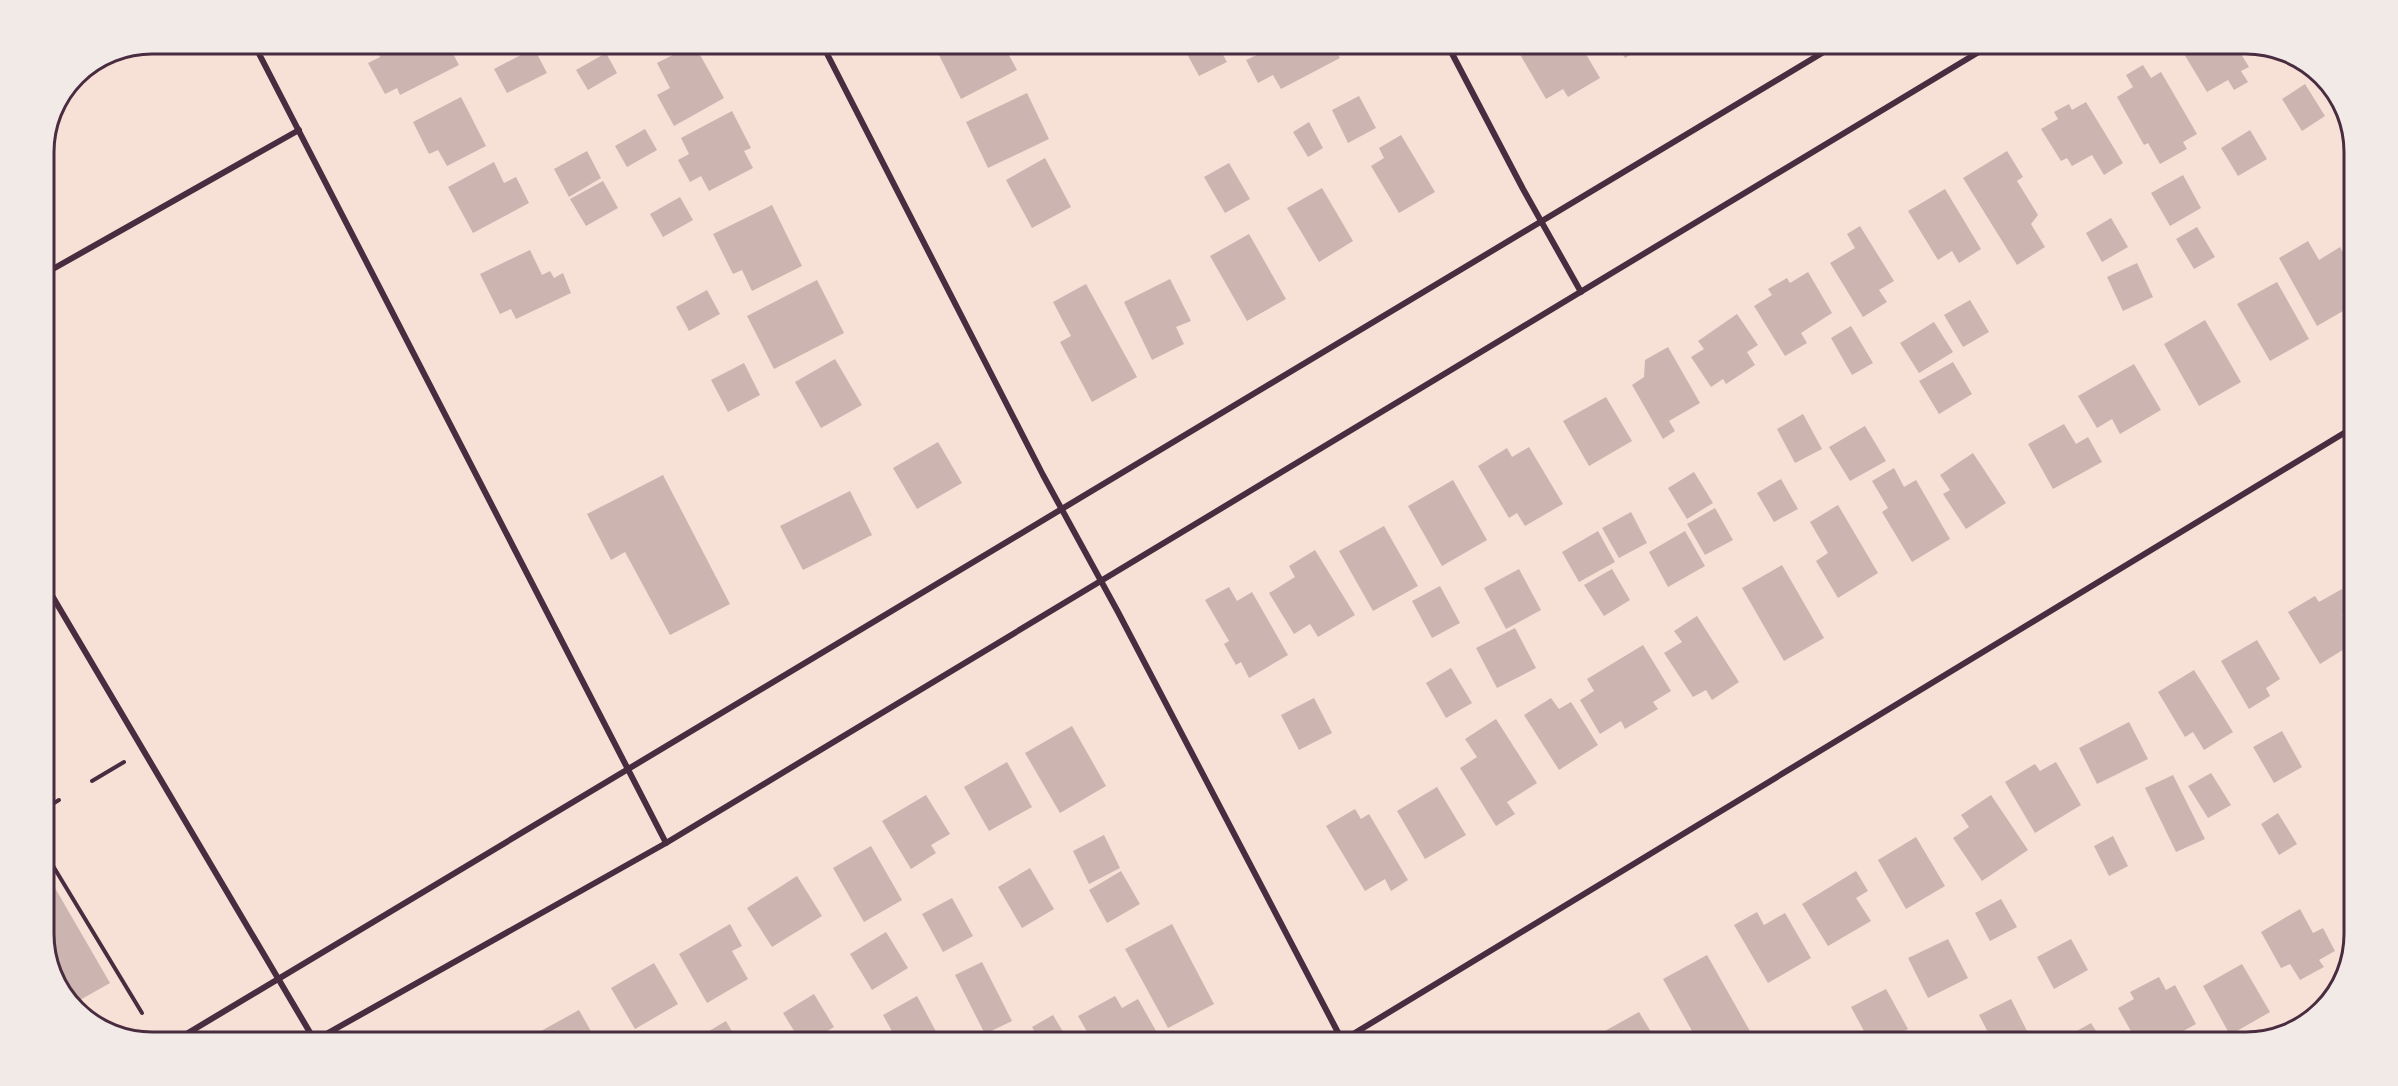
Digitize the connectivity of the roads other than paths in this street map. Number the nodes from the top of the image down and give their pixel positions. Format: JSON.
{"nodes":[{"id":1,"x":259,"y":54,"type":"edge"},
{"id":2,"x":827,"y":54,"type":"edge"},
{"id":3,"x":1453,"y":54,"type":"edge"},
{"id":4,"x":1820,"y":54,"type":"edge"},
{"id":5,"x":1975,"y":54,"type":"edge"},
{"id":6,"x":299,"y":130,"type":"junction"},
{"id":7,"x":1540,"y":220,"type":"junction"},
{"id":8,"x":54,"y":268,"type":"edge"},
{"id":9,"x":1581,"y":292,"type":"junction"},
{"id":10,"x":2344,"y":434,"type":"edge"},
{"id":11,"x":1062,"y":508,"type":"junction"},
{"id":12,"x":1101,"y":581,"type":"junction"},
{"id":13,"x":54,"y":599,"type":"edge"},
{"id":14,"x":627,"y":768,"type":"junction"},
{"id":15,"x":666,"y":843,"type":"junction"},
{"id":16,"x":279,"y":978,"type":"junction"},
{"id":17,"x":190,"y":1032,"type":"edge"},
{"id":18,"x":309,"y":1032,"type":"edge"},
{"id":19,"x":332,"y":1032,"type":"edge"},
{"id":20,"x":1337,"y":1032,"type":"edge"},
{"id":21,"x":1358,"y":1032,"type":"edge"}],
"edges":[{"from":1,"to":6,"type":"street"},
{"from":2,"to":11,"type":"street"},
{"from":3,"to":7,"type":"street"},
{"from":4,"to":7,"type":"street"},
{"from":5,"to":9,"type":"street"},
{"from":6,"to":8,"type":"street"},
{"from":6,"to":14,"type":"street"},
{"from":7,"to":9,"type":"street"},
{"from":7,"to":11,"type":"street"},
{"from":9,"to":12,"type":"street"},
{"from":10,"to":21,"type":"street"},
{"from":11,"to":12,"type":"street"},
{"from":11,"to":14,"type":"street"},
{"from":12,"to":15,"type":"street"},
{"from":12,"to":20,"type":"street"},
{"from":13,"to":16,"type":"street"},
{"from":14,"to":15,"type":"street"},
{"from":14,"to":16,"type":"street"},
{"from":15,"to":19,"type":"street"},
{"from":16,"to":17,"type":"street"},
{"from":16,"to":18,"type":"street"}]}
